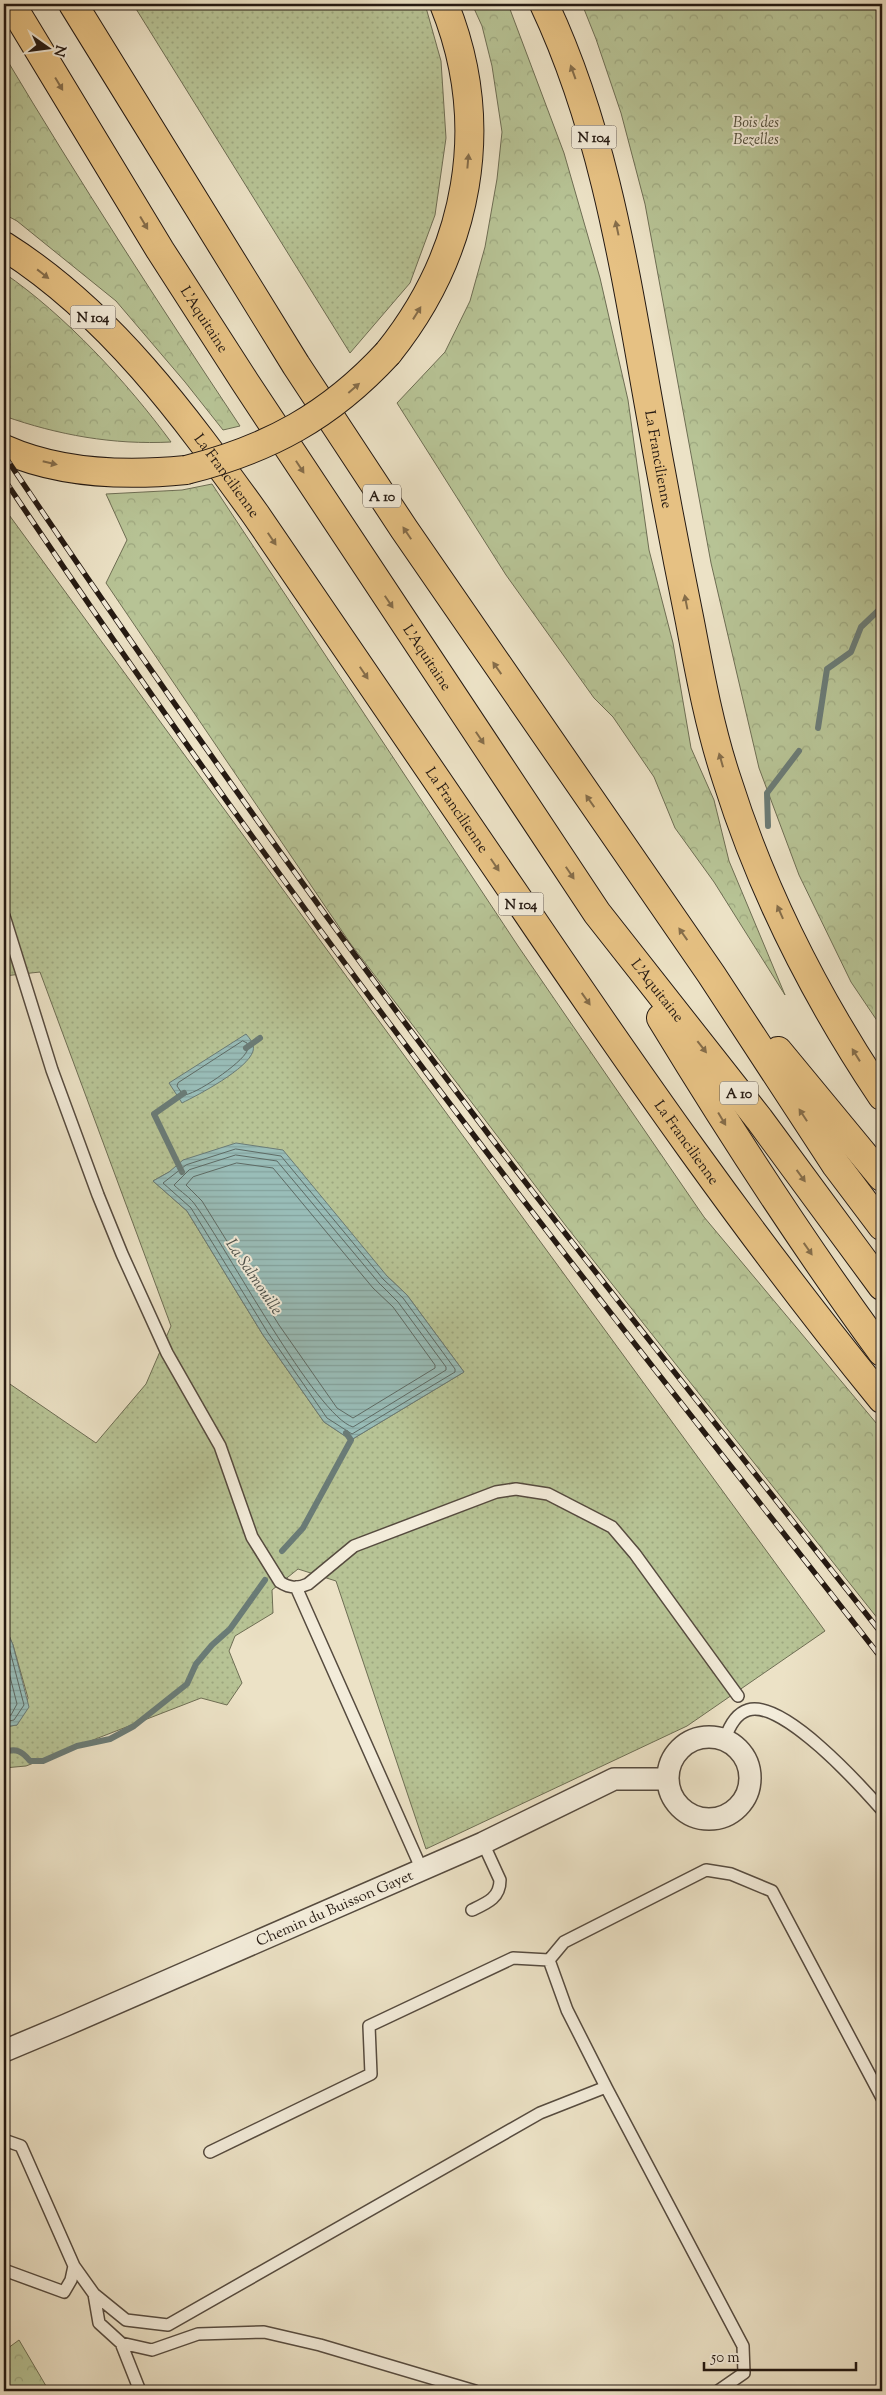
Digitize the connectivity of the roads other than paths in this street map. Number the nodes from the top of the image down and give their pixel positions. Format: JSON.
{"nodes":[{"id":1,"x":11,"y":4,"type":"edge"},
{"id":2,"x":74,"y":4,"type":"edge"},
{"id":3,"x":444,"y":4,"type":"edge"},
{"id":4,"x":544,"y":4,"type":"edge"},
{"id":5,"x":4,"y":246,"type":"edge"},
{"id":6,"x":4,"y":449,"type":"edge"},
{"id":7,"x":596,"y":913,"type":"junction"},
{"id":8,"x":4,"y":916,"type":"edge"},
{"id":9,"x":711,"y":974,"type":"junction"},
{"id":10,"x":882,"y":1096,"type":"edge"},
{"id":11,"x":882,"y":1177,"type":"edge"},
{"id":12,"x":882,"y":1226,"type":"edge"},
{"id":13,"x":882,"y":1286,"type":"edge"},
{"id":14,"x":882,"y":1352,"type":"edge"},
{"id":15,"x":882,"y":1399,"type":"edge"},
{"id":16,"x":296,"y":1587,"type":"junction"},
{"id":17,"x":738,"y":1696,"type":"dead end"},
{"id":18,"x":725,"y":1739,"type":"junction"},
{"id":19,"x":667,"y":1779,"type":"junction"},
{"id":20,"x":882,"y":1810,"type":"edge"},
{"id":21,"x":483,"y":1843,"type":"junction"},
{"id":22,"x":422,"y":1870,"type":"junction"},
{"id":23,"x":472,"y":1910,"type":"dead end"},
{"id":24,"x":549,"y":1960,"type":"junction"},
{"id":25,"x":4,"y":2051,"type":"edge"},
{"id":26,"x":606,"y":2087,"type":"junction"},
{"id":27,"x":882,"y":2098,"type":"edge"},
{"id":28,"x":4,"y":2140,"type":"edge"},
{"id":29,"x":210,"y":2152,"type":"dead end"},
{"id":30,"x":74,"y":2266,"type":"junction"},
{"id":31,"x":4,"y":2270,"type":"edge"},
{"id":32,"x":94,"y":2294,"type":"junction"},
{"id":33,"x":121,"y":2343,"type":"junction"},
{"id":34,"x":140,"y":2391,"type":"edge"},
{"id":35,"x":474,"y":2391,"type":"edge"},
{"id":36,"x":718,"y":2391,"type":"edge"}],
"edges":[{"from":1,"to":7,"type":"highway","name":"L'Aquitaine","number":"A 10","one_way":true},
{"from":9,"to":2,"type":"highway","number":"A 10","one_way":true},
{"from":6,"to":3,"type":"highway","one_way":true,"bridge":true},
{"from":10,"to":4,"type":"highway","name":"La Francilienne","number":"N 104","one_way":true},
{"from":5,"to":15,"type":"highway","name":"La Francilienne","number":"N 104","one_way":true},
{"from":7,"to":13,"type":"highway","name":"L'Aquitaine","number":"A 10","one_way":true},
{"from":7,"to":14,"type":"highway","one_way":true},
{"from":8,"to":16,"type":"lane"},
{"from":9,"to":11,"type":"highway"},
{"from":12,"to":9,"type":"highway","number":"A 10","one_way":true},
{"from":16,"to":17,"type":"lane"},
{"from":16,"to":22,"type":"lane"},
{"from":18,"to":19,"type":"street"},
{"from":18,"to":19,"type":"street"},
{"from":18,"to":20,"type":"lane"},
{"from":19,"to":21,"type":"street","name":"Chemin du Buisson Gayet"},
{"from":21,"to":22,"type":"street","name":"Chemin du Buisson Gayet"},
{"from":21,"to":23,"type":"lane"},
{"from":22,"to":25,"type":"street","name":"Chemin du Buisson Gayet"},
{"from":24,"to":26,"type":"lane"},
{"from":24,"to":27,"type":"lane"},
{"from":24,"to":29,"type":"lane"},
{"from":26,"to":32,"type":"lane"},
{"from":26,"to":36,"type":"lane"},
{"from":28,"to":30,"type":"lane"},
{"from":30,"to":31,"type":"lane"},
{"from":30,"to":32,"type":"lane"},
{"from":32,"to":33,"type":"lane"},
{"from":33,"to":34,"type":"lane"},
{"from":33,"to":35,"type":"lane"}]}
